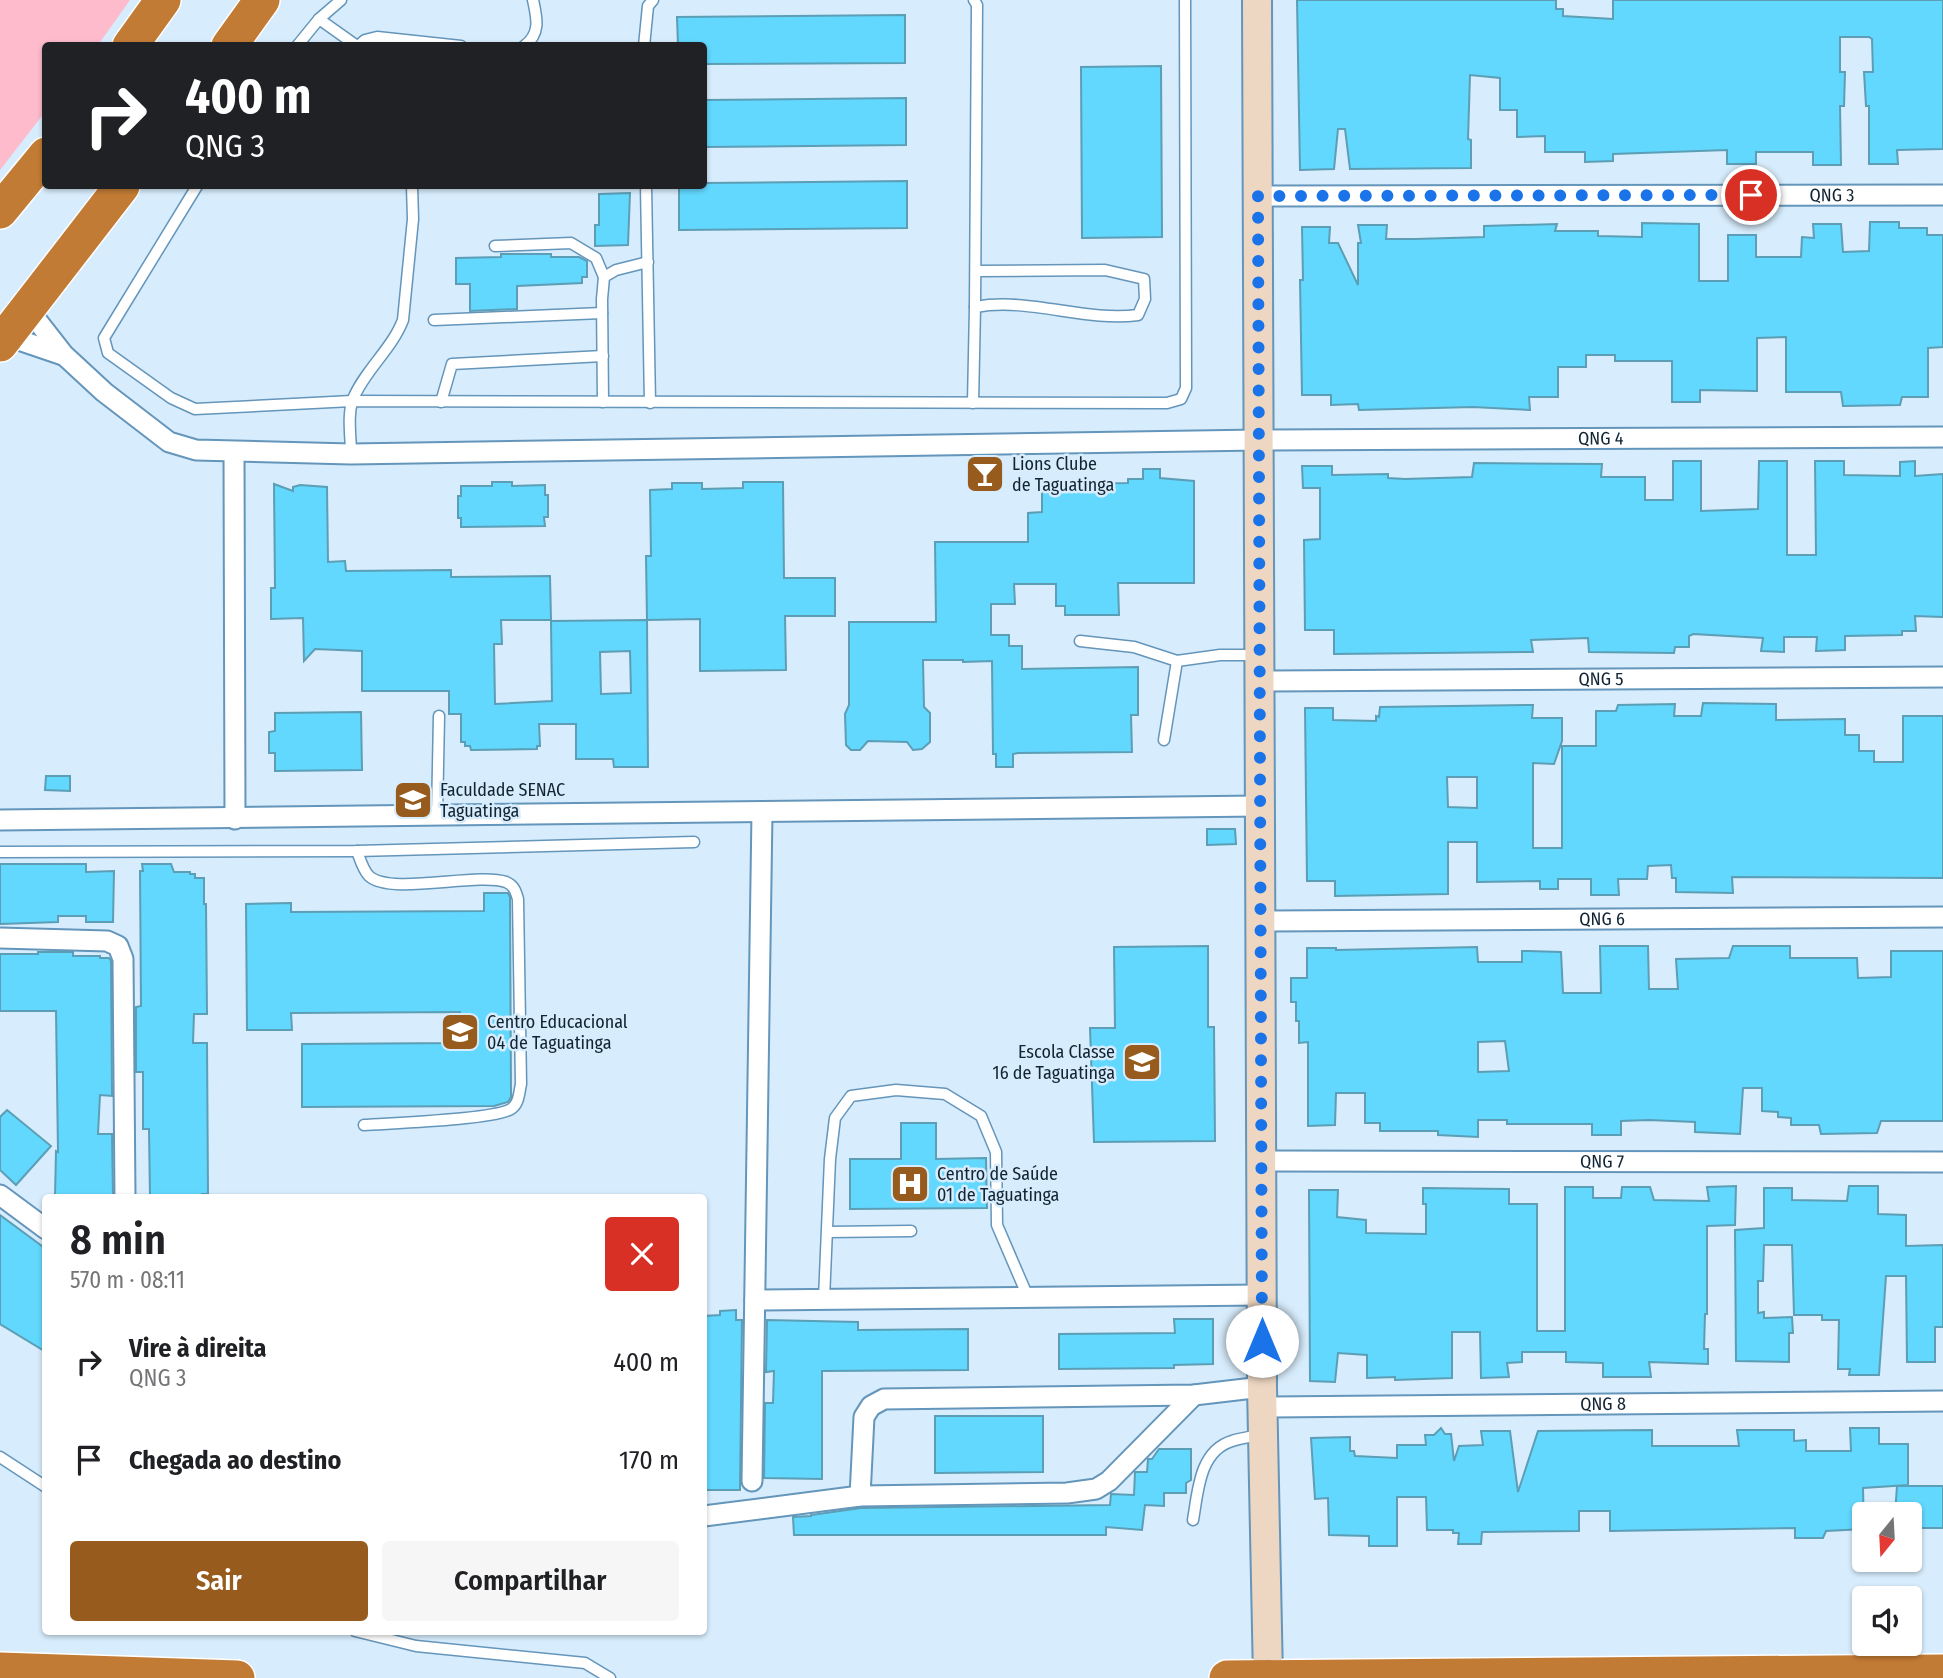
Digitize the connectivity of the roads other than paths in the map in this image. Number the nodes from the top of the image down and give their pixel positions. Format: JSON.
{"nodes":[{"id":1,"x":163,"y":0,"type":"edge"},
{"id":2,"x":262,"y":0,"type":"edge"},
{"id":3,"x":341,"y":0,"type":"edge"},
{"id":4,"x":533,"y":0,"type":"edge"},
{"id":5,"x":653,"y":0,"type":"edge"},
{"id":6,"x":974,"y":0,"type":"edge"},
{"id":7,"x":1185,"y":0,"type":"edge"},
{"id":8,"x":1257,"y":0,"type":"edge"},
{"id":9,"x":319,"y":19,"type":"junction"},
{"id":10,"x":133,"y":42,"type":"edge"},
{"id":11,"x":232,"y":42,"type":"edge"},
{"id":12,"x":300,"y":42,"type":"edge"},
{"id":13,"x":352,"y":42,"type":"edge"},
{"id":14,"x":363,"y":42,"type":"edge"},
{"id":15,"x":424,"y":42,"type":"edge"},
{"id":16,"x":530,"y":42,"type":"edge"},
{"id":17,"x":644,"y":42,"type":"edge"},
{"id":18,"x":42,"y":160,"type":"edge"},
{"id":19,"x":120,"y":189,"type":"edge"},
{"id":20,"x":195,"y":189,"type":"edge"},
{"id":21,"x":412,"y":189,"type":"edge"},
{"id":22,"x":646,"y":189,"type":"edge"},
{"id":23,"x":1943,"y":195,"type":"edge"},
{"id":24,"x":1258,"y":196,"type":"junction"},
{"id":25,"x":0,"y":211,"type":"edge"},
{"id":26,"x":495,"y":246,"type":"dead end"},
{"id":27,"x":648,"y":262,"type":"junction"},
{"id":28,"x":976,"y":271,"type":"junction"},
{"id":29,"x":604,"y":277,"type":"junction"},
{"id":30,"x":975,"y":307,"type":"junction"},
{"id":31,"x":603,"y":313,"type":"junction"},
{"id":32,"x":434,"y":320,"type":"dead end"},
{"id":33,"x":12,"y":330,"type":"edge"},
{"id":34,"x":64,"y":355,"type":"junction"},
{"id":35,"x":603,"y":356,"type":"junction"},
{"id":36,"x":352,"y":401,"type":"junction"},
{"id":37,"x":441,"y":402,"type":"junction"},
{"id":38,"x":603,"y":402,"type":"junction"},
{"id":39,"x":650,"y":403,"type":"junction"},
{"id":40,"x":974,"y":403,"type":"junction"},
{"id":41,"x":1943,"y":437,"type":"edge"},
{"id":42,"x":1259,"y":440,"type":"junction"},
{"id":43,"x":234,"y":452,"type":"junction"},
{"id":44,"x":351,"y":454,"type":"junction"},
{"id":45,"x":1080,"y":641,"type":"dead end"},
{"id":46,"x":1177,"y":661,"type":"junction"},
{"id":47,"x":1260,"y":668,"type":"junction"},
{"id":48,"x":1943,"y":677,"type":"edge"},
{"id":49,"x":439,"y":716,"type":"dead end"},
{"id":50,"x":1164,"y":740,"type":"dead end"},
{"id":51,"x":1260,"y":806,"type":"junction"},
{"id":52,"x":762,"y":812,"type":"junction"},
{"id":53,"x":437,"y":816,"type":"junction"},
{"id":54,"x":235,"y":819,"type":"junction"},
{"id":55,"x":0,"y":820,"type":"edge"},
{"id":56,"x":694,"y":842,"type":"dead end"},
{"id":57,"x":357,"y":851,"type":"junction"},
{"id":58,"x":0,"y":852,"type":"edge"},
{"id":59,"x":1943,"y":917,"type":"edge"},
{"id":60,"x":1261,"y":921,"type":"junction"},
{"id":61,"x":0,"y":938,"type":"edge"},
{"id":62,"x":363,"y":1125,"type":"dead end"},
{"id":63,"x":1261,"y":1161,"type":"junction"},
{"id":64,"x":1943,"y":1162,"type":"edge"},
{"id":65,"x":125,"y":1194,"type":"edge"},
{"id":66,"x":0,"y":1195,"type":"edge"},
{"id":67,"x":42,"y":1226,"type":"edge"},
{"id":68,"x":912,"y":1231,"type":"dead end"},
{"id":69,"x":828,"y":1232,"type":"junction"},
{"id":70,"x":1262,"y":1295,"type":"junction"},
{"id":71,"x":1028,"y":1297,"type":"junction"},
{"id":72,"x":824,"y":1299,"type":"junction"},
{"id":73,"x":755,"y":1300,"type":"junction"},
{"id":74,"x":1194,"y":1395,"type":"junction"},
{"id":75,"x":1943,"y":1402,"type":"edge"},
{"id":76,"x":1263,"y":1410,"type":"junction"},
{"id":77,"x":0,"y":1457,"type":"edge"},
{"id":78,"x":752,"y":1481,"type":"dead end"},
{"id":79,"x":42,"y":1486,"type":"edge"},
{"id":80,"x":860,"y":1496,"type":"junction"},
{"id":81,"x":707,"y":1516,"type":"edge"},
{"id":82,"x":1193,"y":1520,"type":"dead end"},
{"id":83,"x":371,"y":1635,"type":"edge"},
{"id":84,"x":0,"y":1670,"type":"edge"},
{"id":85,"x":1943,"y":1672,"type":"edge"},
{"id":86,"x":237,"y":1678,"type":"edge"},
{"id":87,"x":610,"y":1678,"type":"edge"},
{"id":88,"x":1227,"y":1678,"type":"edge"},
{"id":89,"x":1268,"y":1678,"type":"edge"}],
"edges":[{"from":1,"to":10,"type":"highway"},
{"from":2,"to":11,"type":"highway"},
{"from":3,"to":9,"type":"lane"},
{"from":4,"to":16,"type":"lane"},
{"from":5,"to":17,"type":"lane"},
{"from":6,"to":28,"type":"lane"},
{"from":7,"to":40,"type":"lane"},
{"from":8,"to":24,"type":"street"},
{"from":9,"to":12,"type":"lane"},
{"from":9,"to":13,"type":"lane"},
{"from":14,"to":15,"type":"lane"},
{"from":18,"to":25,"type":"highway"},
{"from":19,"to":33,"type":"highway"},
{"from":20,"to":36,"type":"lane"},
{"from":21,"to":36,"type":"lane"},
{"from":22,"to":27,"type":"lane"},
{"from":23,"to":24,"type":"street","name":"QNG 3"},
{"from":24,"to":42,"type":"street"},
{"from":26,"to":29,"type":"lane"},
{"from":27,"to":29,"type":"lane"},
{"from":27,"to":39,"type":"lane"},
{"from":28,"to":30,"type":"lane"},
{"from":28,"to":30,"type":"lane"},
{"from":29,"to":31,"type":"lane"},
{"from":30,"to":40,"type":"lane"},
{"from":31,"to":32,"type":"lane"},
{"from":31,"to":35,"type":"lane"},
{"from":33,"to":34,"type":"street"},
{"from":33,"to":34,"type":"street","name":"QNG 4"},
{"from":34,"to":43,"type":"street","name":"QNG 4"},
{"from":35,"to":37,"type":"lane"},
{"from":35,"to":38,"type":"lane"},
{"from":36,"to":37,"type":"lane"},
{"from":36,"to":44,"type":"lane"},
{"from":37,"to":38,"type":"lane"},
{"from":38,"to":39,"type":"lane"},
{"from":39,"to":40,"type":"lane"},
{"from":41,"to":42,"type":"street","name":"QNG 4"},
{"from":42,"to":44,"type":"street","name":"QNG 4"},
{"from":42,"to":47,"type":"street"},
{"from":43,"to":44,"type":"street","name":"QNG 4"},
{"from":43,"to":54,"type":"street"},
{"from":45,"to":46,"type":"lane"},
{"from":46,"to":47,"type":"lane"},
{"from":46,"to":50,"type":"lane"},
{"from":47,"to":48,"type":"street","name":"QNG 5"},
{"from":47,"to":51,"type":"street"},
{"from":49,"to":53,"type":"lane"},
{"from":51,"to":52,"type":"street"},
{"from":51,"to":60,"type":"street"},
{"from":52,"to":53,"type":"street"},
{"from":52,"to":73,"type":"street"},
{"from":53,"to":54,"type":"street"},
{"from":54,"to":55,"type":"street"},
{"from":56,"to":57,"type":"lane"},
{"from":57,"to":58,"type":"lane"},
{"from":57,"to":62,"type":"lane"},
{"from":59,"to":60,"type":"street","name":"QNG 6"},
{"from":60,"to":63,"type":"street"},
{"from":61,"to":65,"type":"street"},
{"from":63,"to":64,"type":"street","name":"QNG 7"},
{"from":63,"to":70,"type":"street"},
{"from":66,"to":67,"type":"street"},
{"from":68,"to":69,"type":"lane"},
{"from":69,"to":71,"type":"lane"},
{"from":69,"to":72,"type":"lane"},
{"from":70,"to":71,"type":"street"},
{"from":70,"to":76,"type":"street"},
{"from":71,"to":72,"type":"street"},
{"from":72,"to":73,"type":"street"},
{"from":73,"to":78,"type":"street"},
{"from":74,"to":76,"type":"street","name":"QNG 8"},
{"from":74,"to":80,"type":"street"},
{"from":74,"to":80,"type":"street","name":"QNG 8"},
{"from":75,"to":76,"type":"street","name":"QNG 8"},
{"from":76,"to":82,"type":"lane"},
{"from":76,"to":89,"type":"street"},
{"from":77,"to":79,"type":"lane"},
{"from":80,"to":81,"type":"street"},
{"from":83,"to":87,"type":"lane"},
{"from":84,"to":86,"type":"highway"},
{"from":85,"to":89,"type":"highway"},
{"from":88,"to":89,"type":"highway"}]}
